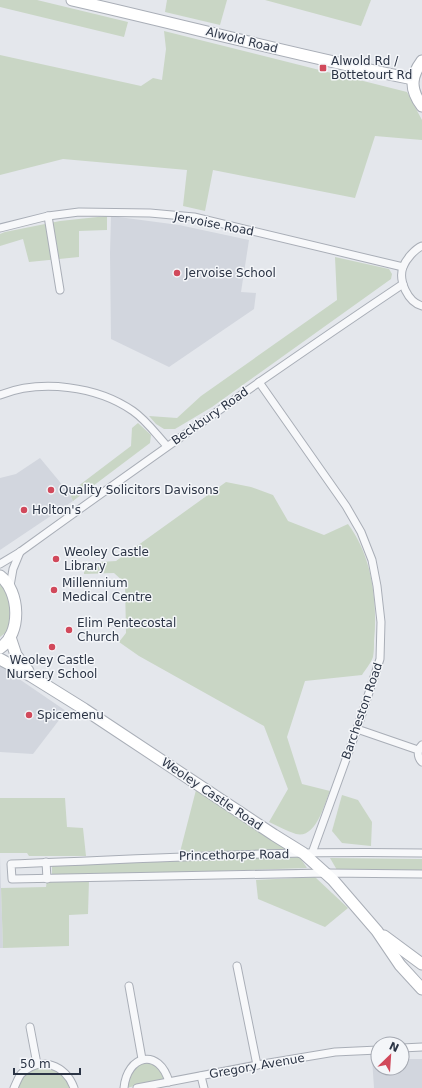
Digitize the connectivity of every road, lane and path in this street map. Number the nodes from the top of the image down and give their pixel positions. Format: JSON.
{"nodes":[{"id":1,"x":72,"y":0,"type":"edge"},
{"id":2,"x":422,"y":61,"type":"edge"},
{"id":3,"x":413,"y":79,"type":"junction"},
{"id":4,"x":422,"y":106,"type":"edge"},
{"id":5,"x":48,"y":216,"type":"junction"},
{"id":6,"x":0,"y":228,"type":"edge"},
{"id":7,"x":422,"y":246,"type":"edge"},
{"id":8,"x":403,"y":267,"type":"junction"},
{"id":9,"x":403,"y":284,"type":"junction"},
{"id":10,"x":60,"y":290,"type":"dead end"},
{"id":11,"x":422,"y":306,"type":"edge"},
{"id":12,"x":260,"y":382,"type":"junction"},
{"id":13,"x":0,"y":395,"type":"edge"},
{"id":14,"x":167,"y":446,"type":"junction"},
{"id":15,"x":20,"y":552,"type":"junction"},
{"id":16,"x":0,"y":564,"type":"edge"},
{"id":17,"x":0,"y":576,"type":"edge"},
{"id":18,"x":10,"y":586,"type":"junction"},
{"id":19,"x":10,"y":637,"type":"junction"},
{"id":20,"x":0,"y":648,"type":"edge"},
{"id":21,"x":0,"y":659,"type":"edge"},
{"id":22,"x":31,"y":676,"type":"junction"},
{"id":23,"x":357,"y":729,"type":"junction"},
{"id":24,"x":420,"y":747,"type":"edge"},
{"id":25,"x":422,"y":762,"type":"edge"},
{"id":26,"x":308,"y":853,"type":"junction"},
{"id":27,"x":422,"y":853,"type":"edge"},
{"id":28,"x":46,"y":862,"type":"junction"},
{"id":29,"x":326,"y":873,"type":"junction"},
{"id":30,"x":422,"y":874,"type":"edge"},
{"id":31,"x":47,"y":879,"type":"junction"},
{"id":32,"x":377,"y":931,"type":"junction"},
{"id":33,"x":422,"y":964,"type":"edge"},
{"id":34,"x":237,"y":966,"type":"dead end"},
{"id":35,"x":128,"y":986,"type":"dead end"},
{"id":36,"x":422,"y":989,"type":"edge"},
{"id":37,"x":30,"y":1027,"type":"dead end"},
{"id":38,"x":422,"y":1047,"type":"edge"},
{"id":39,"x":410,"y":1048,"type":"edge"},
{"id":40,"x":370,"y":1050,"type":"edge"},
{"id":41,"x":142,"y":1059,"type":"junction"},
{"id":42,"x":37,"y":1064,"type":"junction"},
{"id":43,"x":257,"y":1065,"type":"junction"},
{"id":44,"x":202,"y":1076,"type":"junction"},
{"id":45,"x":169,"y":1082,"type":"junction"},
{"id":46,"x":14,"y":1088,"type":"edge"},
{"id":47,"x":74,"y":1088,"type":"edge"},
{"id":48,"x":124,"y":1088,"type":"edge"},
{"id":49,"x":137,"y":1088,"type":"edge"},
{"id":50,"x":204,"y":1088,"type":"edge"}],
"edges":[{"from":1,"to":3,"type":"street","name":"Alwold Road"},
{"from":2,"to":3,"type":"street"},
{"from":3,"to":4,"type":"street"},
{"from":5,"to":6,"type":"street","name":"Jervoise Road"},
{"from":5,"to":8,"type":"street","name":"Jervoise Road"},
{"from":5,"to":10,"type":"street"},
{"from":7,"to":8,"type":"street"},
{"from":8,"to":9,"type":"street"},
{"from":9,"to":11,"type":"street"},
{"from":9,"to":12,"type":"street","name":"Beckbury Road"},
{"from":12,"to":14,"type":"street","name":"Beckbury Road"},
{"from":12,"to":23,"type":"street","name":"Barcheston Road"},
{"from":13,"to":14,"type":"street"},
{"from":14,"to":15,"type":"street","name":"Beckbury Road"},
{"from":15,"to":16,"type":"street","name":"Beckbury Road"},
{"from":15,"to":18,"type":"street"},
{"from":17,"to":18,"type":"street"},
{"from":18,"to":19,"type":"street"},
{"from":19,"to":20,"type":"street"},
{"from":19,"to":22,"type":"street","name":"Weoley Castle Road"},
{"from":21,"to":22,"type":"street","name":"Weoley Castle Road"},
{"from":22,"to":26,"type":"street","name":"Weoley Castle Road"},
{"from":23,"to":24,"type":"street"},
{"from":23,"to":26,"type":"street","name":"Barcheston Road"},
{"from":24,"to":25,"type":"street"},
{"from":26,"to":27,"type":"street","name":"Princethorpe Road"},
{"from":26,"to":28,"type":"street","name":"Princethorpe Road"},
{"from":26,"to":29,"type":"street","name":"Weoley Castle Road"},
{"from":28,"to":31,"type":"street"},
{"from":28,"to":31,"type":"street","name":"Princethorpe Road"},
{"from":29,"to":30,"type":"street","name":"Princethorpe Road"},
{"from":29,"to":31,"type":"street","name":"Princethorpe Road"},
{"from":29,"to":32,"type":"street","name":"Weoley Castle Road"},
{"from":32,"to":33,"type":"street","name":"Weoley Castle Road"},
{"from":32,"to":36,"type":"street","name":"Weoley Castle Road"},
{"from":34,"to":43,"type":"street"},
{"from":35,"to":41,"type":"street"},
{"from":37,"to":42,"type":"street"},
{"from":38,"to":39,"type":"street"},
{"from":40,"to":43,"type":"street","name":"Gregory Avenue"},
{"from":41,"to":45,"type":"street"},
{"from":41,"to":48,"type":"street"},
{"from":42,"to":46,"type":"street"},
{"from":42,"to":47,"type":"street"},
{"from":43,"to":44,"type":"street","name":"Gregory Avenue"},
{"from":44,"to":45,"type":"street","name":"Gregory Avenue"},
{"from":44,"to":50,"type":"street"},
{"from":45,"to":49,"type":"street","name":"Gregory Avenue"}]}
